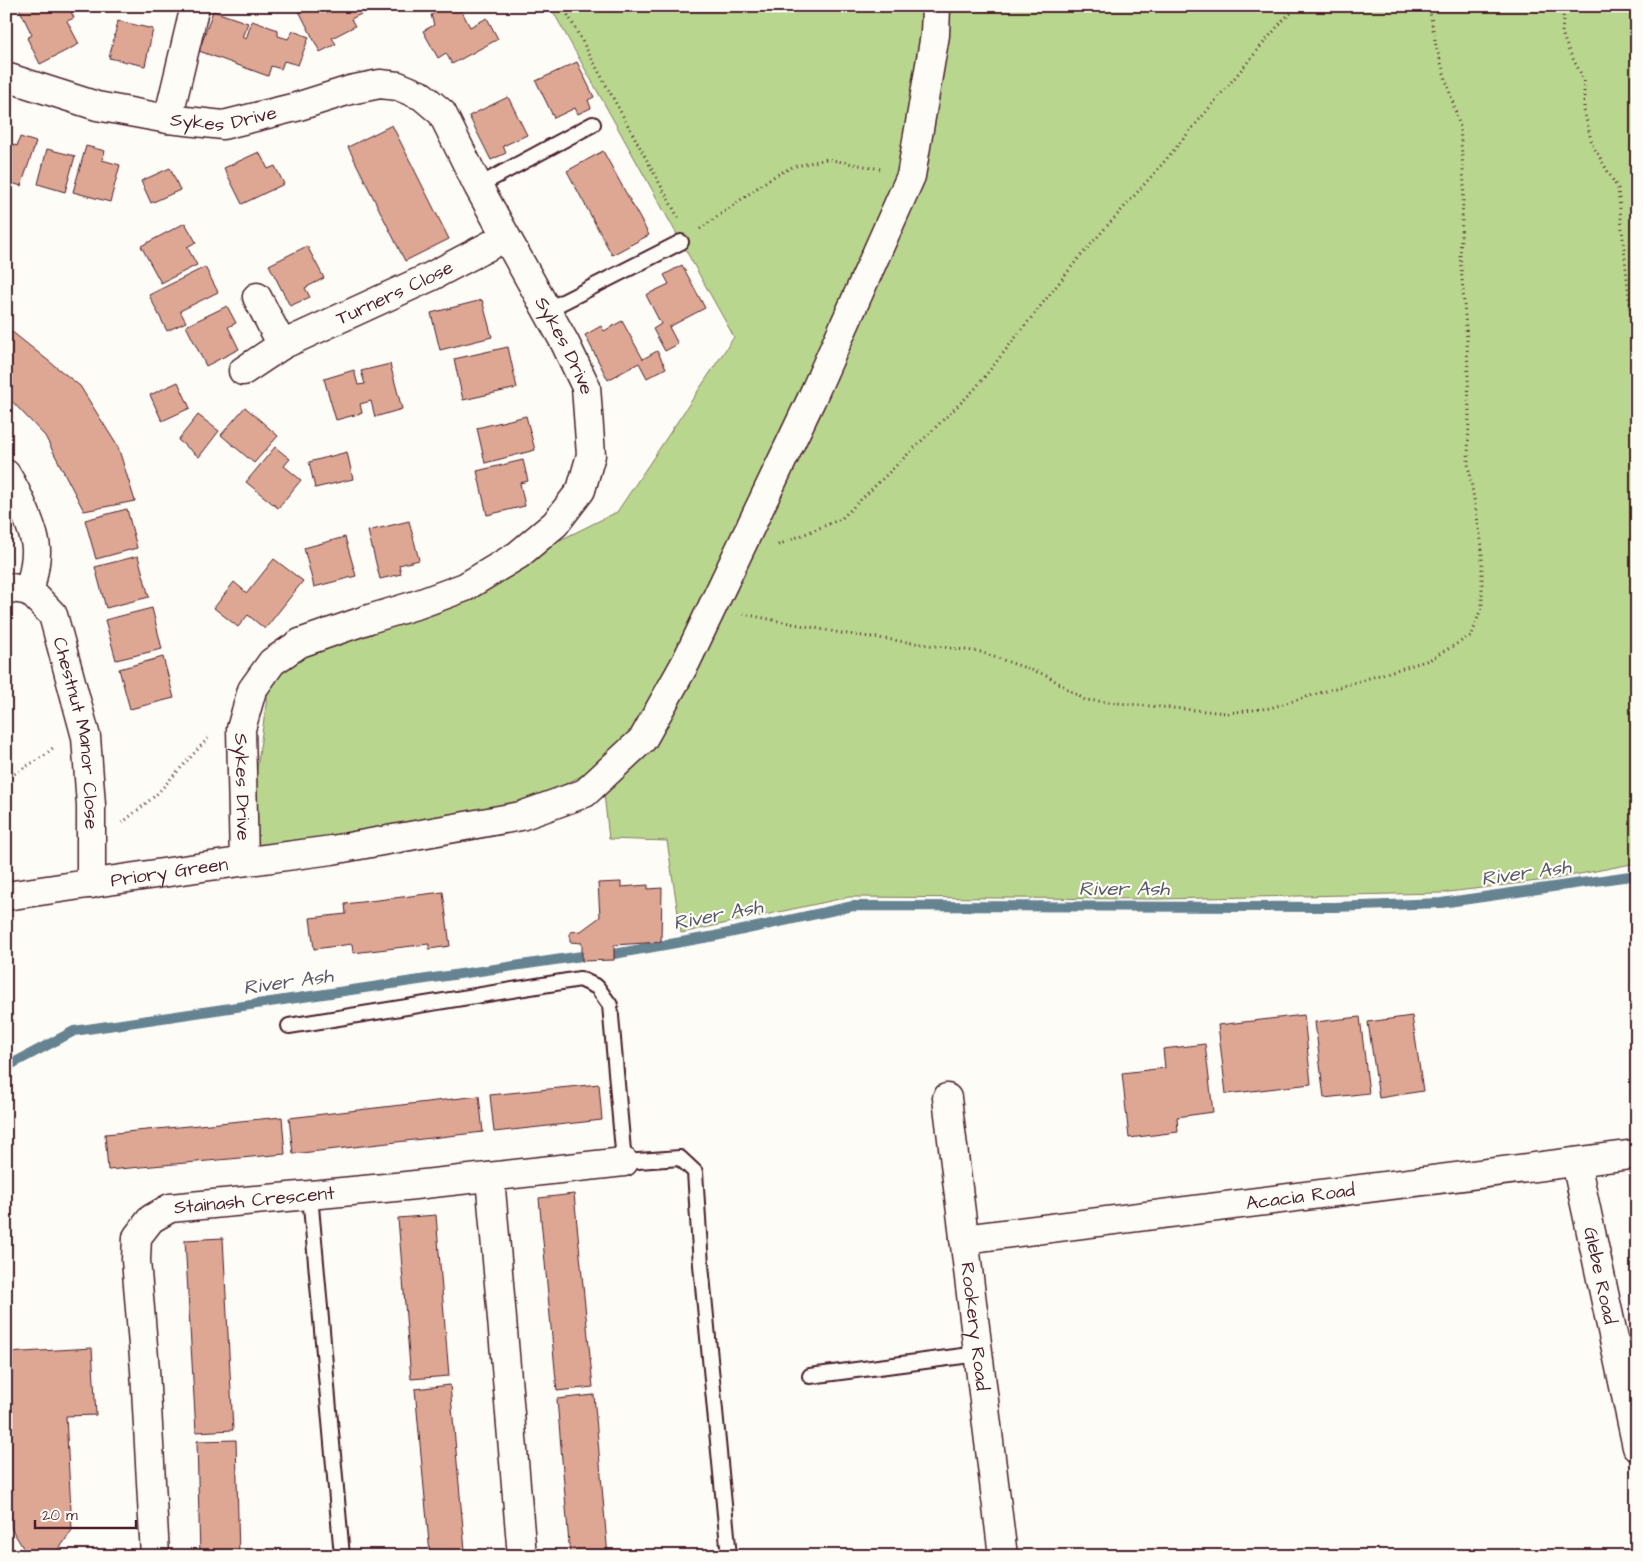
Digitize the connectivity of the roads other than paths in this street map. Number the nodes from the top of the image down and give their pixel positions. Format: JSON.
{"nodes":[{"id":1,"x":195,"y":6,"type":"edge"},
{"id":2,"x":936,"y":6,"type":"edge"},
{"id":3,"x":6,"y":77,"type":"edge"},
{"id":4,"x":168,"y":119,"type":"junction"},
{"id":5,"x":592,"y":124,"type":"dead end"},
{"id":6,"x":478,"y":186,"type":"junction"},
{"id":7,"x":506,"y":237,"type":"junction"},
{"id":8,"x":685,"y":239,"type":"road end"},
{"id":9,"x":257,"y":297,"type":"dead end"},
{"id":10,"x":547,"y":310,"type":"junction"},
{"id":11,"x":282,"y":345,"type":"junction"},
{"id":12,"x":243,"y":371,"type":"dead end"},
{"id":13,"x":6,"y":474,"type":"edge"},
{"id":14,"x":18,"y":589,"type":"edge"},
{"id":15,"x":244,"y":861,"type":"junction"},
{"id":16,"x":91,"y":884,"type":"junction"},
{"id":17,"x":6,"y":896,"type":"edge"},
{"id":18,"x":289,"y":1026,"type":"dead end"},
{"id":19,"x":947,"y":1098,"type":"dead end"},
{"id":20,"x":1637,"y":1154,"type":"edge"},
{"id":21,"x":624,"y":1162,"type":"junction"},
{"id":22,"x":1576,"y":1162,"type":"junction"},
{"id":23,"x":490,"y":1178,"type":"junction"},
{"id":24,"x":310,"y":1195,"type":"junction"},
{"id":25,"x":964,"y":1239,"type":"junction"},
{"id":26,"x":978,"y":1354,"type":"junction"},
{"id":27,"x":810,"y":1376,"type":"dead end"},
{"id":28,"x":1637,"y":1447,"type":"edge"},
{"id":29,"x":155,"y":1556,"type":"edge"},
{"id":30,"x":342,"y":1556,"type":"edge"},
{"id":31,"x":522,"y":1556,"type":"edge"},
{"id":32,"x":729,"y":1556,"type":"edge"},
{"id":33,"x":1003,"y":1556,"type":"edge"}],
"edges":[{"from":1,"to":4,"type":"street"},
{"from":2,"to":15,"type":"street","name":"Priory Green"},
{"from":3,"to":4,"type":"street","name":"Sykes Drive"},
{"from":4,"to":6,"type":"street","name":"Sykes Drive"},
{"from":5,"to":6,"type":"lane"},
{"from":6,"to":7,"type":"street","name":"Sykes Drive"},
{"from":7,"to":10,"type":"street","name":"Sykes Drive"},
{"from":7,"to":11,"type":"street","name":"Turners Close"},
{"from":8,"to":10,"type":"lane"},
{"from":9,"to":11,"type":"street"},
{"from":10,"to":15,"type":"street","name":"Sykes Drive"},
{"from":11,"to":12,"type":"street","name":"Turners Close"},
{"from":13,"to":14,"type":"street","name":"Chestnut Manor Close"},
{"from":14,"to":16,"type":"street","name":"Chestnut Manor Close"},
{"from":15,"to":16,"type":"street","name":"Priory Green"},
{"from":16,"to":17,"type":"street","name":"Priory Green"},
{"from":18,"to":21,"type":"lane"},
{"from":19,"to":25,"type":"street","name":"Rookery Road"},
{"from":20,"to":22,"type":"street","name":"Acacia Road"},
{"from":21,"to":23,"type":"street","name":"Stainash Crescent"},
{"from":21,"to":32,"type":"lane"},
{"from":22,"to":25,"type":"street","name":"Acacia Road"},
{"from":22,"to":28,"type":"street","name":"Glebe Road"},
{"from":23,"to":24,"type":"street","name":"Stainash Crescent"},
{"from":23,"to":31,"type":"street"},
{"from":24,"to":29,"type":"street","name":"Stainash Crescent"},
{"from":24,"to":30,"type":"lane"},
{"from":25,"to":26,"type":"street","name":"Rookery Road"},
{"from":26,"to":27,"type":"lane"},
{"from":26,"to":33,"type":"street","name":"Rookery Road"}]}
